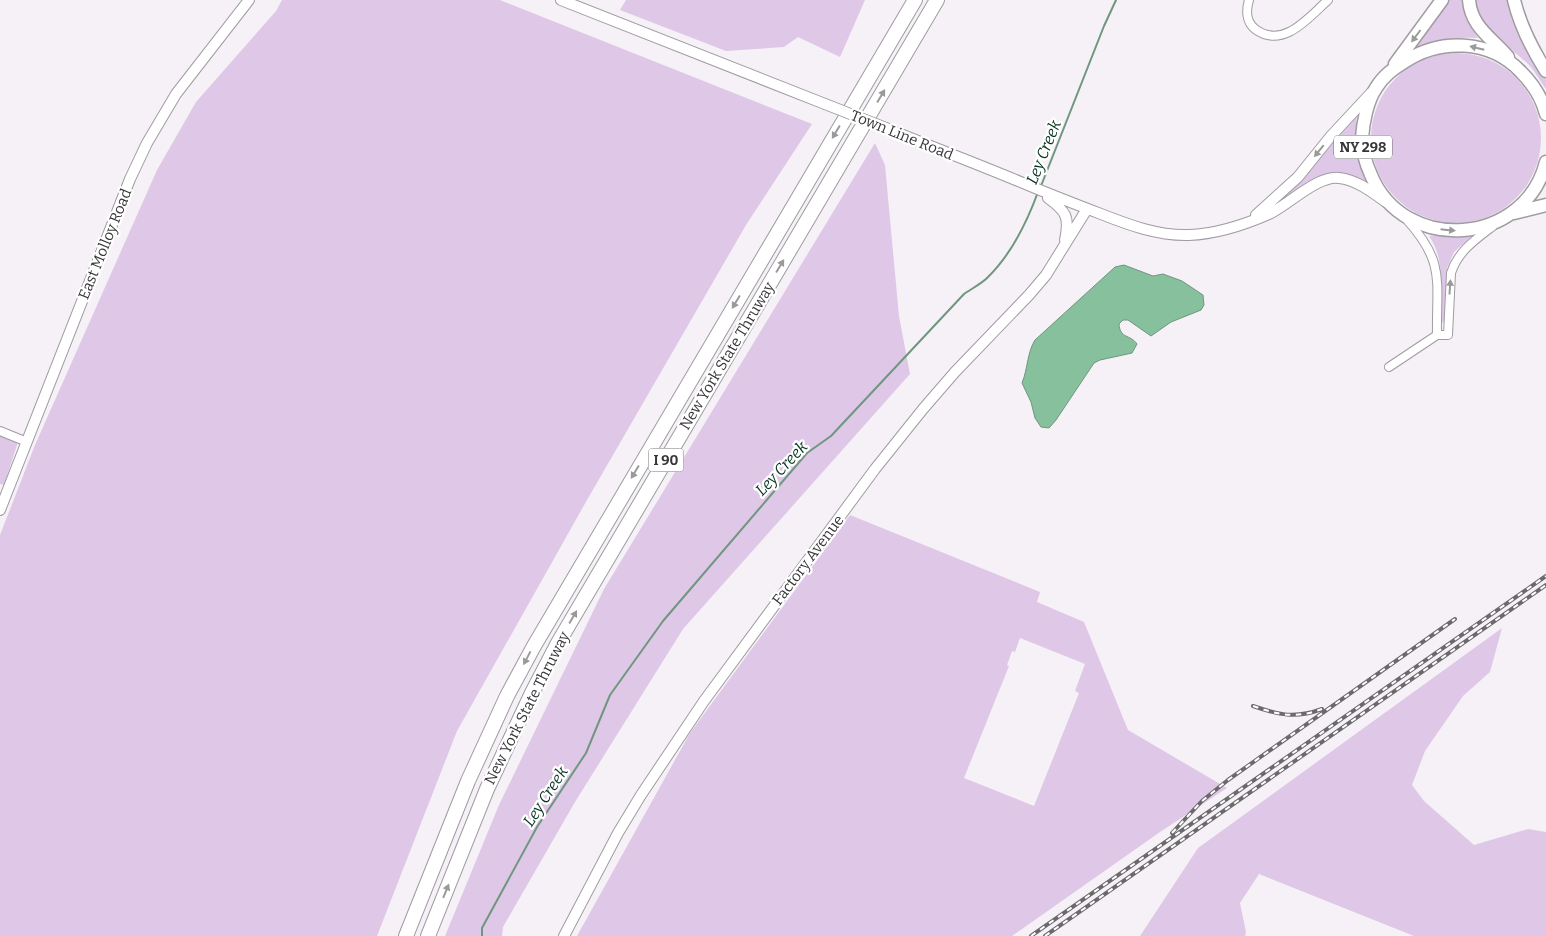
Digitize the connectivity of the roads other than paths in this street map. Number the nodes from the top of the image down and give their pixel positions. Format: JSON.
{"nodes":[{"id":1,"x":250,"y":0,"type":"edge"},
{"id":2,"x":561,"y":0,"type":"edge"},
{"id":3,"x":914,"y":0,"type":"edge"},
{"id":4,"x":937,"y":0,"type":"edge"},
{"id":5,"x":1249,"y":0,"type":"edge"},
{"id":6,"x":1328,"y":0,"type":"edge"},
{"id":7,"x":1442,"y":0,"type":"edge"},
{"id":8,"x":1469,"y":0,"type":"edge"},
{"id":9,"x":1514,"y":0,"type":"edge"},
{"id":10,"x":1514,"y":64,"type":"junction"},
{"id":11,"x":1546,"y":71,"type":"edge"},
{"id":12,"x":1389,"y":72,"type":"junction"},
{"id":13,"x":1375,"y":88,"type":"junction"},
{"id":14,"x":1545,"y":110,"type":"edge"},
{"id":15,"x":1546,"y":162,"type":"edge"},
{"id":16,"x":1051,"y":198,"type":"junction"},
{"id":17,"x":1386,"y":202,"type":"junction"},
{"id":18,"x":1546,"y":204,"type":"edge"},
{"id":19,"x":1087,"y":209,"type":"junction"},
{"id":20,"x":1514,"y":213,"type":"junction"},
{"id":21,"x":1402,"y":215,"type":"junction"},
{"id":22,"x":1249,"y":221,"type":"junction"},
{"id":23,"x":1497,"y":223,"type":"junction"},
{"id":24,"x":1064,"y":248,"type":"junction"},
{"id":25,"x":1437,"y":335,"type":"junction"},
{"id":26,"x":1389,"y":367,"type":"dead end"},
{"id":27,"x":0,"y":431,"type":"edge"},
{"id":28,"x":26,"y":442,"type":"junction"},
{"id":29,"x":0,"y":510,"type":"edge"},
{"id":30,"x":406,"y":936,"type":"edge"},
{"id":31,"x":428,"y":936,"type":"edge"},
{"id":32,"x":564,"y":936,"type":"edge"}],
"edges":[{"from":1,"to":28,"type":"street","name":"East Molloy Road"},
{"from":2,"to":16,"type":"street","name":"Town Line Road","bridge":true},
{"from":3,"to":30,"type":"highway","name":"New York State Thruway","number":"I 90","one_way":true},
{"from":31,"to":4,"type":"highway","name":"New York State Thruway","number":"I 90","one_way":true},
{"from":5,"to":6,"type":"street"},
{"from":7,"to":12,"type":"main road","number":"NY 298","one_way":true},
{"from":8,"to":10,"type":"main road"},
{"from":9,"to":11,"type":"main road"},
{"from":10,"to":12,"type":"main road","one_way":true},
{"from":10,"to":14,"type":"main road"},
{"from":12,"to":13,"type":"main road","number":"NY 298"},
{"from":13,"to":17,"type":"main road","number":"NY 298"},
{"from":13,"to":22,"type":"street","one_way":true},
{"from":15,"to":20,"type":"main road"},
{"from":16,"to":19,"type":"street"},
{"from":16,"to":24,"type":"street"},
{"from":17,"to":21,"type":"main road","number":"NY 298"},
{"from":17,"to":22,"type":"street"},
{"from":18,"to":20,"type":"main road","number":"NY 298"},
{"from":19,"to":22,"type":"street"},
{"from":19,"to":24,"type":"street","name":"Factory Avenue"},
{"from":20,"to":23,"type":"main road","number":"NY 298"},
{"from":21,"to":23,"type":"main road","number":"NY 298","one_way":true},
{"from":21,"to":25,"type":"street"},
{"from":25,"to":23,"type":"street","one_way":true},
{"from":24,"to":32,"type":"street","name":"Factory Avenue"},
{"from":25,"to":26,"type":"street"},
{"from":27,"to":28,"type":"street"},
{"from":28,"to":29,"type":"street","name":"East Molloy Road"}]}
